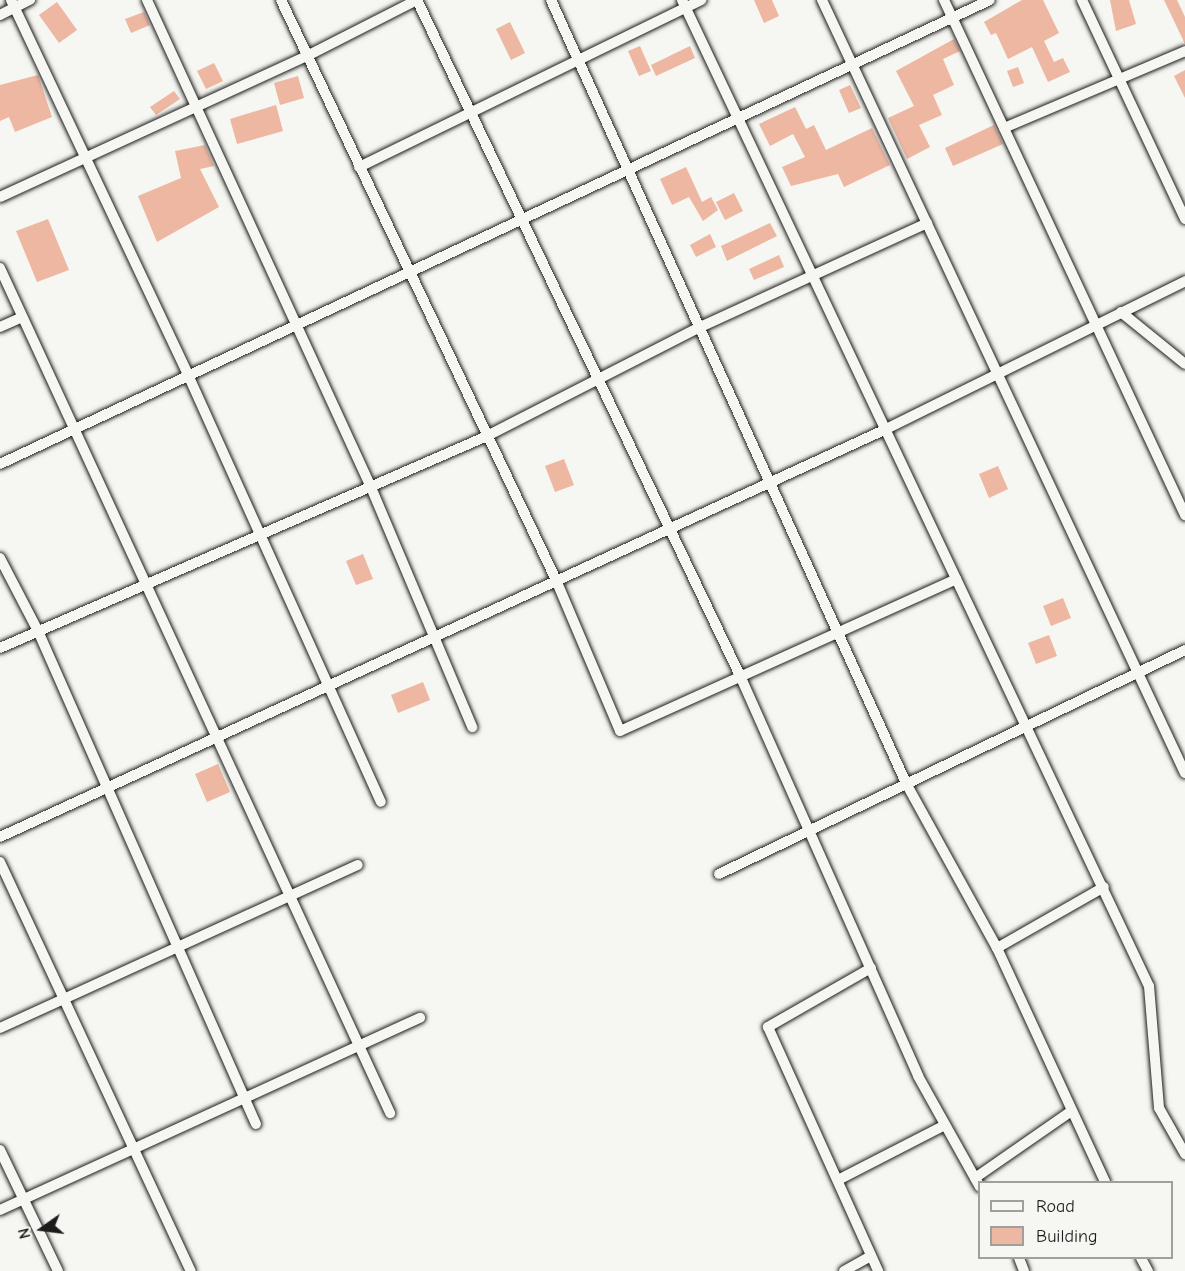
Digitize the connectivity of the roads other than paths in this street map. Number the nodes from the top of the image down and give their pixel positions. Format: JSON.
{"nodes":[{"id":1,"x":30,"y":0,"type":"edge"},
{"id":2,"x":147,"y":0,"type":"edge"},
{"id":3,"x":281,"y":0,"type":"edge"},
{"id":4,"x":417,"y":0,"type":"edge"},
{"id":5,"x":551,"y":0,"type":"edge"},
{"id":6,"x":702,"y":0,"type":"edge"},
{"id":7,"x":822,"y":0,"type":"edge"},
{"id":8,"x":944,"y":0,"type":"edge"},
{"id":9,"x":990,"y":0,"type":"edge"},
{"id":10,"x":1082,"y":0,"type":"edge"},
{"id":11,"x":13,"y":4,"type":"edge"},
{"id":12,"x":683,"y":4,"type":"edge"},
{"id":13,"x":0,"y":15,"type":"edge"},
{"id":14,"x":952,"y":18,"type":"junction"},
{"id":15,"x":1185,"y":51,"type":"edge"},
{"id":16,"x":307,"y":56,"type":"junction"},
{"id":17,"x":578,"y":58,"type":"junction"},
{"id":18,"x":853,"y":67,"type":"junction"},
{"id":19,"x":1120,"y":81,"type":"junction"},
{"id":20,"x":198,"y":106,"type":"junction"},
{"id":21,"x":470,"y":112,"type":"junction"},
{"id":22,"x":738,"y":120,"type":"junction"},
{"id":23,"x":1004,"y":128,"type":"junction"},
{"id":24,"x":88,"y":158,"type":"junction"},
{"id":25,"x":359,"y":167,"type":"junction"},
{"id":26,"x":629,"y":172,"type":"junction"},
{"id":27,"x":0,"y":197,"type":"edge"},
{"id":28,"x":1185,"y":219,"type":"edge"},
{"id":29,"x":520,"y":222,"type":"junction"},
{"id":30,"x":927,"y":223,"type":"junction"},
{"id":31,"x":0,"y":268,"type":"edge"},
{"id":32,"x":409,"y":274,"type":"junction"},
{"id":33,"x":812,"y":276,"type":"junction"},
{"id":34,"x":1185,"y":281,"type":"edge"},
{"id":35,"x":1121,"y":312,"type":"junction"},
{"id":36,"x":22,"y":317,"type":"junction"},
{"id":37,"x":1096,"y":323,"type":"junction"},
{"id":38,"x":298,"y":326,"type":"junction"},
{"id":39,"x":0,"y":327,"type":"edge"},
{"id":40,"x":698,"y":328,"type":"junction"},
{"id":41,"x":1185,"y":364,"type":"edge"},
{"id":42,"x":998,"y":376,"type":"junction"},
{"id":43,"x":189,"y":377,"type":"junction"},
{"id":44,"x":596,"y":380,"type":"junction"},
{"id":45,"x":885,"y":430,"type":"junction"},
{"id":46,"x":72,"y":433,"type":"junction"},
{"id":47,"x":487,"y":436,"type":"junction"},
{"id":48,"x":0,"y":464,"type":"edge"},
{"id":49,"x":773,"y":481,"type":"junction"},
{"id":50,"x":370,"y":485,"type":"junction"},
{"id":51,"x":1185,"y":515,"type":"edge"},
{"id":52,"x":669,"y":530,"type":"junction"},
{"id":53,"x":260,"y":531,"type":"junction"},
{"id":54,"x":0,"y":558,"type":"edge"},
{"id":55,"x":956,"y":579,"type":"junction"},
{"id":56,"x":556,"y":580,"type":"junction"},
{"id":57,"x":142,"y":585,"type":"junction"},
{"id":58,"x":38,"y":631,"type":"junction"},
{"id":59,"x":840,"y":635,"type":"junction"},
{"id":60,"x":436,"y":637,"type":"junction"},
{"id":61,"x":0,"y":648,"type":"edge"},
{"id":62,"x":1185,"y":650,"type":"edge"},
{"id":63,"x":1138,"y":673,"type":"junction"},
{"id":64,"x":742,"y":680,"type":"junction"},
{"id":65,"x":329,"y":682,"type":"junction"},
{"id":66,"x":1027,"y":726,"type":"junction"},
{"id":67,"x":472,"y":727,"type":"dead end"},
{"id":68,"x":220,"y":737,"type":"junction"},
{"id":69,"x":1185,"y":773,"type":"edge"},
{"id":70,"x":907,"y":785,"type":"junction"},
{"id":71,"x":108,"y":788,"type":"junction"},
{"id":72,"x":381,"y":802,"type":"dead end"},
{"id":73,"x":807,"y":832,"type":"junction"},
{"id":74,"x":0,"y":837,"type":"edge"},
{"id":75,"x":0,"y":862,"type":"edge"},
{"id":76,"x":358,"y":865,"type":"dead end"},
{"id":77,"x":719,"y":874,"type":"dead end"},
{"id":78,"x":1104,"y":887,"type":"junction"},
{"id":79,"x":291,"y":893,"type":"junction"},
{"id":80,"x":178,"y":945,"type":"junction"},
{"id":81,"x":998,"y":948,"type":"junction"},
{"id":82,"x":871,"y":968,"type":"junction"},
{"id":83,"x":64,"y":998,"type":"junction"},
{"id":84,"x":420,"y":1018,"type":"dead end"},
{"id":85,"x":0,"y":1028,"type":"edge"},
{"id":86,"x":360,"y":1046,"type":"junction"},
{"id":87,"x":245,"y":1098,"type":"junction"},
{"id":88,"x":1070,"y":1112,"type":"junction"},
{"id":89,"x":390,"y":1113,"type":"dead end"},
{"id":90,"x":256,"y":1124,"type":"dead end"},
{"id":91,"x":945,"y":1125,"type":"junction"},
{"id":92,"x":134,"y":1149,"type":"junction"},
{"id":93,"x":0,"y":1150,"type":"edge"},
{"id":94,"x":1185,"y":1154,"type":"edge"},
{"id":95,"x":838,"y":1180,"type":"junction"},
{"id":96,"x":980,"y":1181,"type":"edge"},
{"id":97,"x":1104,"y":1181,"type":"edge"},
{"id":98,"x":977,"y":1183,"type":"edge"},
{"id":99,"x":24,"y":1199,"type":"junction"},
{"id":100,"x":0,"y":1210,"type":"edge"},
{"id":101,"x":872,"y":1256,"type":"junction"},
{"id":102,"x":58,"y":1271,"type":"edge"},
{"id":103,"x":191,"y":1271,"type":"edge"},
{"id":104,"x":844,"y":1271,"type":"edge"},
{"id":105,"x":878,"y":1271,"type":"edge"}],
"edges":[{"from":1,"to":11,"type":"street"},
{"from":2,"to":20,"type":"street"},
{"from":3,"to":16,"type":"street"},
{"from":4,"to":16,"type":"street"},
{"from":4,"to":21,"type":"street"},
{"from":5,"to":17,"type":"street"},
{"from":6,"to":12,"type":"street"},
{"from":7,"to":18,"type":"street"},
{"from":8,"to":14,"type":"street"},
{"from":9,"to":14,"type":"street"},
{"from":10,"to":19,"type":"street"},
{"from":11,"to":13,"type":"street"},
{"from":11,"to":24,"type":"street"},
{"from":12,"to":17,"type":"street"},
{"from":12,"to":22,"type":"street"},
{"from":14,"to":18,"type":"street"},
{"from":14,"to":23,"type":"street"},
{"from":15,"to":19,"type":"street"},
{"from":16,"to":20,"type":"street"},
{"from":16,"to":25,"type":"street"},
{"from":17,"to":21,"type":"street"},
{"from":17,"to":26,"type":"street"},
{"from":18,"to":22,"type":"street"},
{"from":18,"to":30,"type":"street"},
{"from":19,"to":23,"type":"street"},
{"from":19,"to":28,"type":"street"},
{"from":20,"to":24,"type":"street"},
{"from":20,"to":38,"type":"street"},
{"from":21,"to":25,"type":"street"},
{"from":21,"to":29,"type":"street"},
{"from":22,"to":26,"type":"street"},
{"from":22,"to":33,"type":"street"},
{"from":23,"to":37,"type":"street"},
{"from":24,"to":27,"type":"street"},
{"from":24,"to":43,"type":"street"},
{"from":25,"to":32,"type":"street"},
{"from":26,"to":29,"type":"street"},
{"from":26,"to":40,"type":"street"},
{"from":29,"to":32,"type":"street"},
{"from":29,"to":44,"type":"street"},
{"from":30,"to":33,"type":"street"},
{"from":30,"to":42,"type":"street"},
{"from":31,"to":36,"type":"street"},
{"from":32,"to":38,"type":"street"},
{"from":32,"to":47,"type":"street"},
{"from":33,"to":40,"type":"street"},
{"from":33,"to":45,"type":"street"},
{"from":34,"to":35,"type":"street"},
{"from":35,"to":37,"type":"street"},
{"from":35,"to":41,"type":"street"},
{"from":36,"to":39,"type":"street"},
{"from":36,"to":46,"type":"street"},
{"from":37,"to":42,"type":"street"},
{"from":37,"to":51,"type":"street"},
{"from":38,"to":43,"type":"street"},
{"from":38,"to":50,"type":"street"},
{"from":40,"to":44,"type":"street"},
{"from":40,"to":49,"type":"street"},
{"from":42,"to":45,"type":"street"},
{"from":42,"to":63,"type":"street"},
{"from":43,"to":46,"type":"street"},
{"from":43,"to":53,"type":"street"},
{"from":44,"to":47,"type":"street"},
{"from":44,"to":52,"type":"street"},
{"from":45,"to":49,"type":"street"},
{"from":45,"to":55,"type":"street"},
{"from":46,"to":48,"type":"street"},
{"from":46,"to":57,"type":"street"},
{"from":47,"to":50,"type":"street"},
{"from":47,"to":56,"type":"street"},
{"from":49,"to":52,"type":"street"},
{"from":49,"to":59,"type":"street"},
{"from":50,"to":53,"type":"street"},
{"from":50,"to":60,"type":"street"},
{"from":52,"to":56,"type":"street"},
{"from":52,"to":64,"type":"street"},
{"from":53,"to":57,"type":"street"},
{"from":53,"to":65,"type":"street"},
{"from":54,"to":58,"type":"street"},
{"from":55,"to":59,"type":"street"},
{"from":55,"to":66,"type":"street"},
{"from":56,"to":60,"type":"street"},
{"from":56,"to":64,"type":"street"},
{"from":57,"to":58,"type":"street"},
{"from":57,"to":68,"type":"street"},
{"from":58,"to":61,"type":"street"},
{"from":58,"to":71,"type":"street"},
{"from":59,"to":64,"type":"street"},
{"from":59,"to":70,"type":"street"},
{"from":60,"to":65,"type":"street"},
{"from":60,"to":67,"type":"street"},
{"from":62,"to":63,"type":"street"},
{"from":63,"to":66,"type":"street"},
{"from":63,"to":69,"type":"street"},
{"from":64,"to":73,"type":"street"},
{"from":65,"to":68,"type":"street"},
{"from":65,"to":72,"type":"street"},
{"from":66,"to":70,"type":"street"},
{"from":66,"to":78,"type":"street"},
{"from":68,"to":71,"type":"street"},
{"from":68,"to":79,"type":"street"},
{"from":70,"to":73,"type":"street"},
{"from":70,"to":81,"type":"street"},
{"from":71,"to":74,"type":"street"},
{"from":71,"to":80,"type":"street"},
{"from":73,"to":77,"type":"street"},
{"from":73,"to":82,"type":"street"},
{"from":75,"to":83,"type":"street"},
{"from":76,"to":79,"type":"street"},
{"from":78,"to":81,"type":"street"},
{"from":78,"to":94,"type":"street"},
{"from":79,"to":80,"type":"street"},
{"from":79,"to":86,"type":"street"},
{"from":80,"to":83,"type":"street"},
{"from":80,"to":87,"type":"street"},
{"from":81,"to":88,"type":"street"},
{"from":82,"to":91,"type":"street"},
{"from":82,"to":95,"type":"street"},
{"from":83,"to":85,"type":"street"},
{"from":83,"to":92,"type":"street"},
{"from":84,"to":86,"type":"street"},
{"from":86,"to":87,"type":"street"},
{"from":86,"to":89,"type":"street"},
{"from":87,"to":90,"type":"street"},
{"from":87,"to":92,"type":"street"},
{"from":88,"to":96,"type":"street"},
{"from":88,"to":97,"type":"street"},
{"from":91,"to":95,"type":"street"},
{"from":91,"to":98,"type":"street"},
{"from":92,"to":99,"type":"street"},
{"from":92,"to":103,"type":"street"},
{"from":93,"to":99,"type":"street"},
{"from":95,"to":101,"type":"street"},
{"from":99,"to":100,"type":"street"},
{"from":99,"to":102,"type":"street"},
{"from":101,"to":104,"type":"street"},
{"from":101,"to":105,"type":"street"}]}
